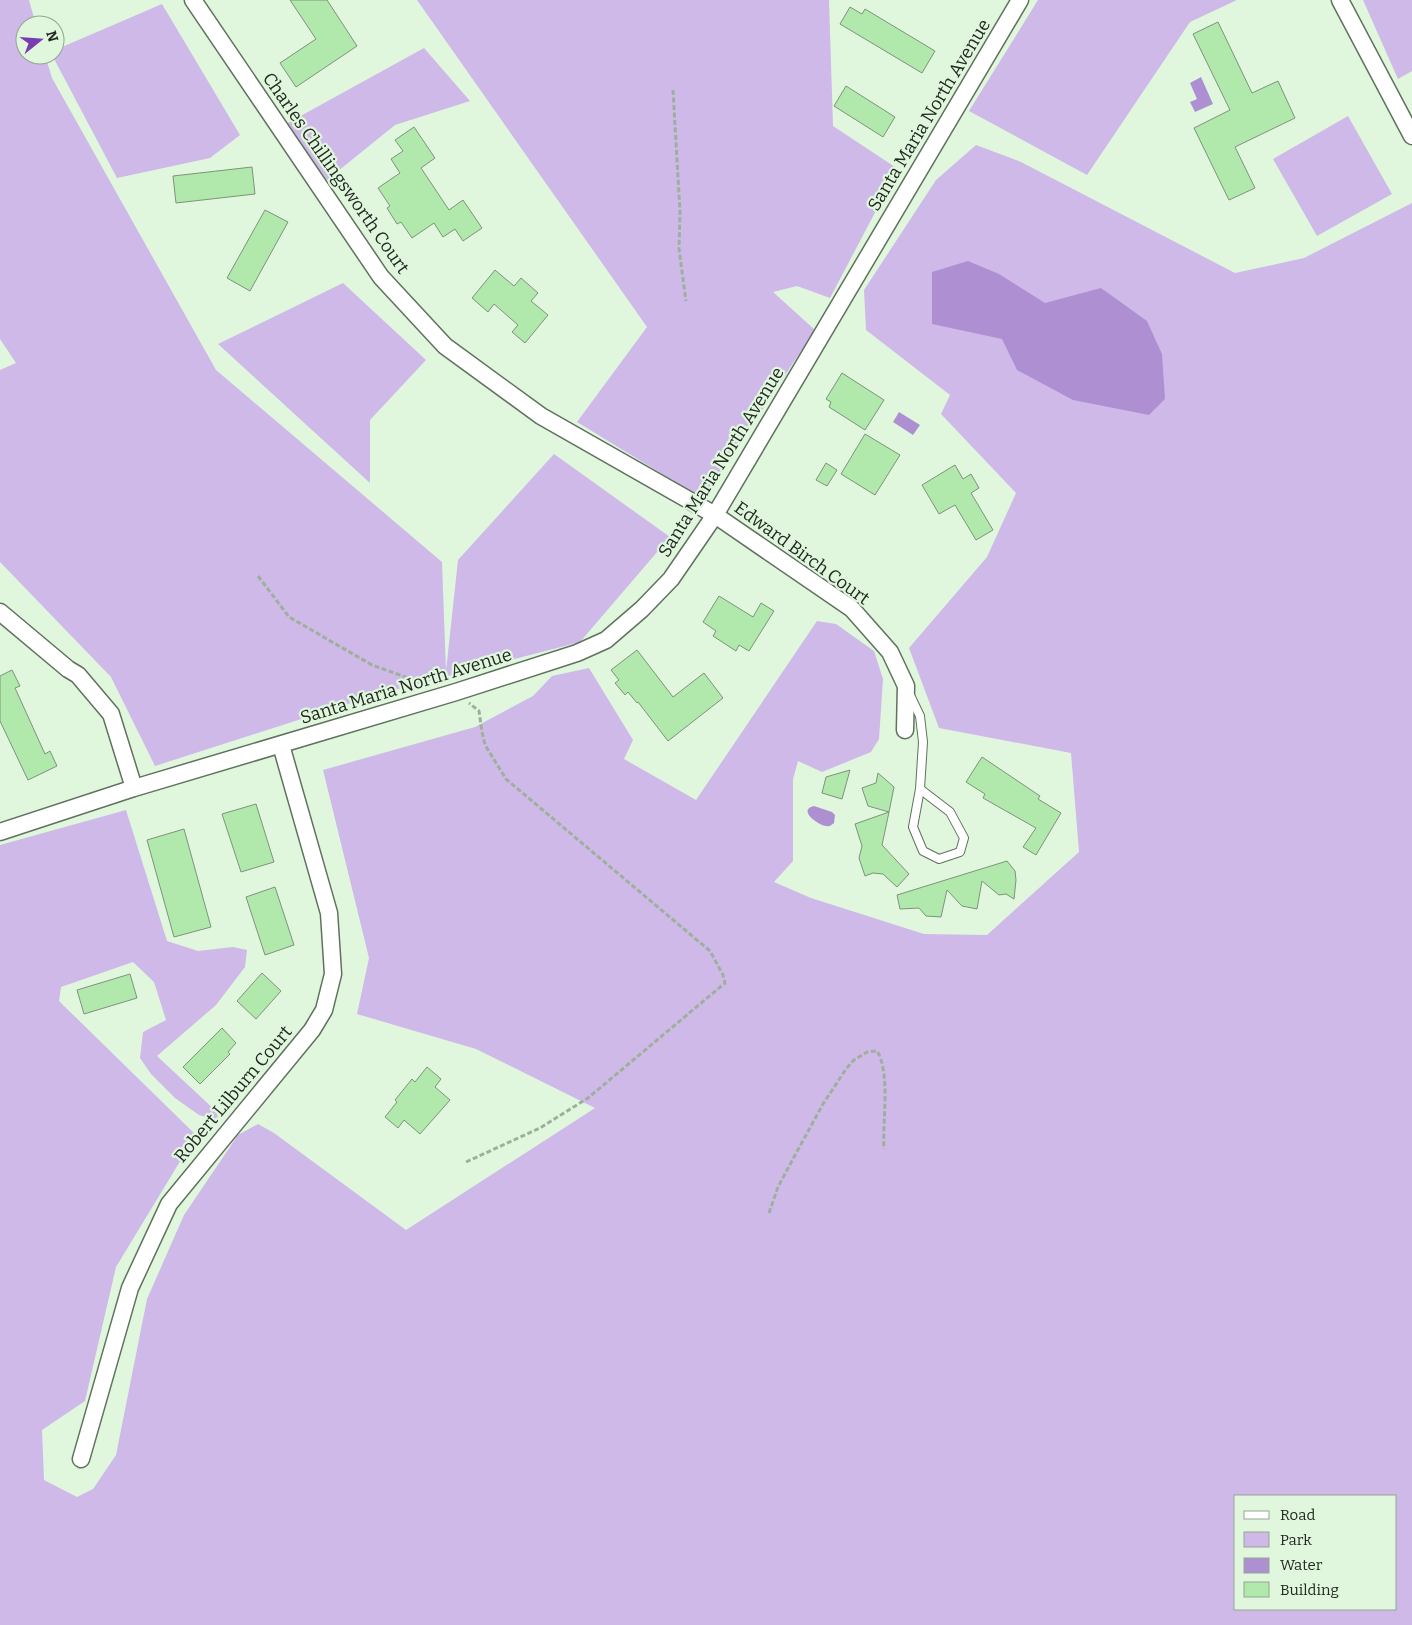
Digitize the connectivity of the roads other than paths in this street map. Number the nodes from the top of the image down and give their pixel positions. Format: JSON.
{"nodes":[{"id":1,"x":193,"y":0,"type":"edge"},
{"id":2,"x":1020,"y":0,"type":"edge"},
{"id":3,"x":1340,"y":0,"type":"edge"},
{"id":4,"x":1412,"y":136,"type":"edge"},
{"id":5,"x":715,"y":515,"type":"junction"},
{"id":6,"x":0,"y":612,"type":"edge"},
{"id":7,"x":906,"y":686,"type":"junction"},
{"id":8,"x":905,"y":730,"type":"dead end"},
{"id":9,"x":281,"y":745,"type":"junction"},
{"id":10,"x":134,"y":788,"type":"junction"},
{"id":11,"x":920,"y":789,"type":"junction"},
{"id":12,"x":0,"y":832,"type":"edge"},
{"id":13,"x":81,"y":1459,"type":"dead end"}],
"edges":[{"from":1,"to":5,"type":"street","name":"Charles Chillingsworth Court"},
{"from":2,"to":5,"type":"street","name":"Santa Maria North Avenue"},
{"from":3,"to":4,"type":"street"},
{"from":5,"to":7,"type":"street","name":"Edward Birch Court"},
{"from":5,"to":9,"type":"street","name":"Santa Maria North Avenue"},
{"from":6,"to":10,"type":"street"},
{"from":7,"to":8,"type":"street","name":"Edward Birch Court"},
{"from":7,"to":11,"type":"lane"},
{"from":9,"to":10,"type":"street","name":"Santa Maria North Avenue"},
{"from":9,"to":13,"type":"street","name":"Robert Lilburn Court"},
{"from":10,"to":12,"type":"street","name":"Santa Maria North Avenue"},
{"from":11,"to":11,"type":"lane"}]}
